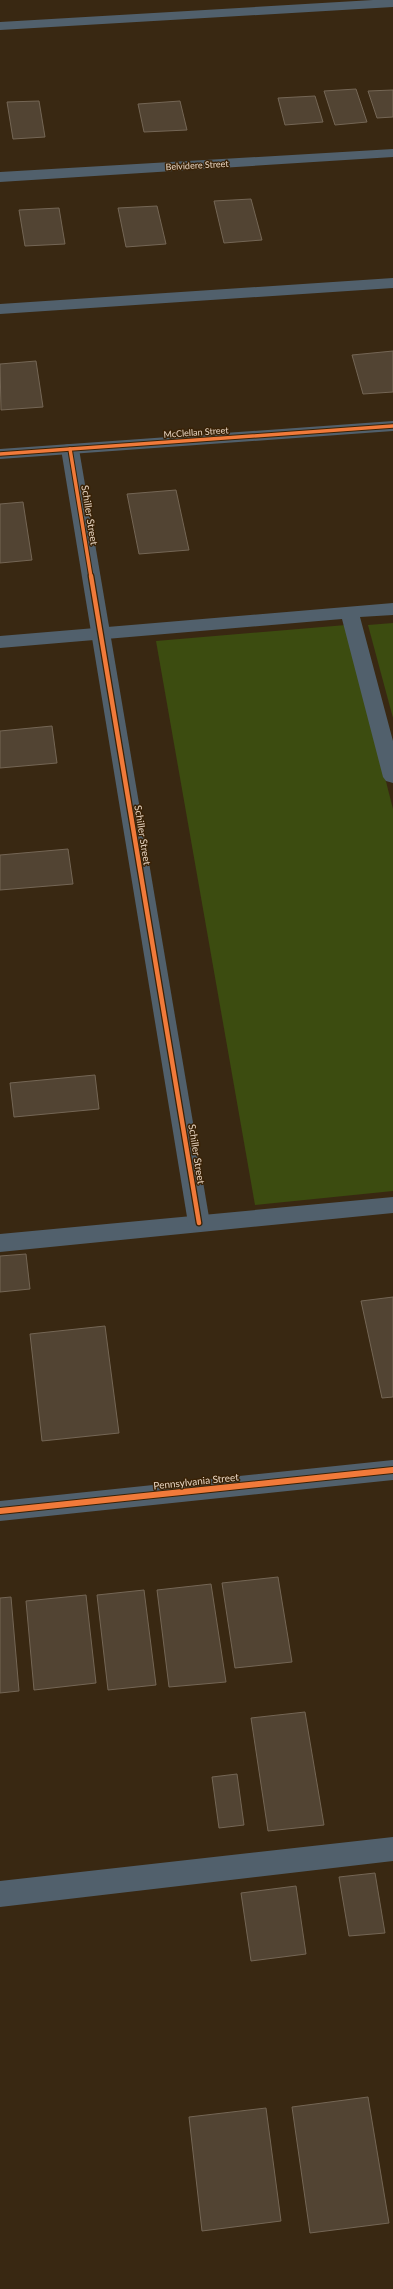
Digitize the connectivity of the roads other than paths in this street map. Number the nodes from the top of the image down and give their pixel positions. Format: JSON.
{"nodes":[{"id":1,"x":393,"y":3,"type":"edge"},
{"id":2,"x":0,"y":26,"type":"edge"},
{"id":3,"x":393,"y":153,"type":"edge"},
{"id":4,"x":0,"y":177,"type":"edge"},
{"id":5,"x":393,"y":284,"type":"edge"},
{"id":6,"x":0,"y":309,"type":"edge"},
{"id":7,"x":393,"y":426,"type":"edge"},
{"id":8,"x":70,"y":449,"type":"junction"},
{"id":9,"x":0,"y":454,"type":"edge"},
{"id":10,"x":393,"y":609,"type":"edge"},
{"id":11,"x":349,"y":612,"type":"junction"},
{"id":12,"x":101,"y":633,"type":"junction"},
{"id":13,"x":0,"y":642,"type":"edge"},
{"id":14,"x":393,"y":777,"type":"edge"},
{"id":15,"x":393,"y":1205,"type":"edge"},
{"id":16,"x":199,"y":1223,"type":"junction"},
{"id":17,"x":0,"y":1243,"type":"edge"},
{"id":18,"x":393,"y":1470,"type":"edge"},
{"id":19,"x":0,"y":1511,"type":"edge"},
{"id":20,"x":393,"y":1849,"type":"edge"},
{"id":21,"x":0,"y":1894,"type":"edge"}],
"edges":[{"from":1,"to":2,"type":"street"},
{"from":3,"to":4,"type":"street","name":"Belvidere Street"},
{"from":5,"to":6,"type":"street"},
{"from":7,"to":8,"type":"street","name":"McClellan Street"},
{"from":8,"to":9,"type":"street","name":"McClellan Street"},
{"from":8,"to":12,"type":"street","name":"Schiller Street"},
{"from":10,"to":11,"type":"street"},
{"from":11,"to":12,"type":"street"},
{"from":11,"to":14,"type":"street"},
{"from":12,"to":13,"type":"street"},
{"from":12,"to":16,"type":"street","name":"Schiller Street"},
{"from":15,"to":16,"type":"street"},
{"from":16,"to":17,"type":"street"},
{"from":18,"to":19,"type":"street","name":"Pennsylvania Street"},
{"from":20,"to":21,"type":"street"}]}
